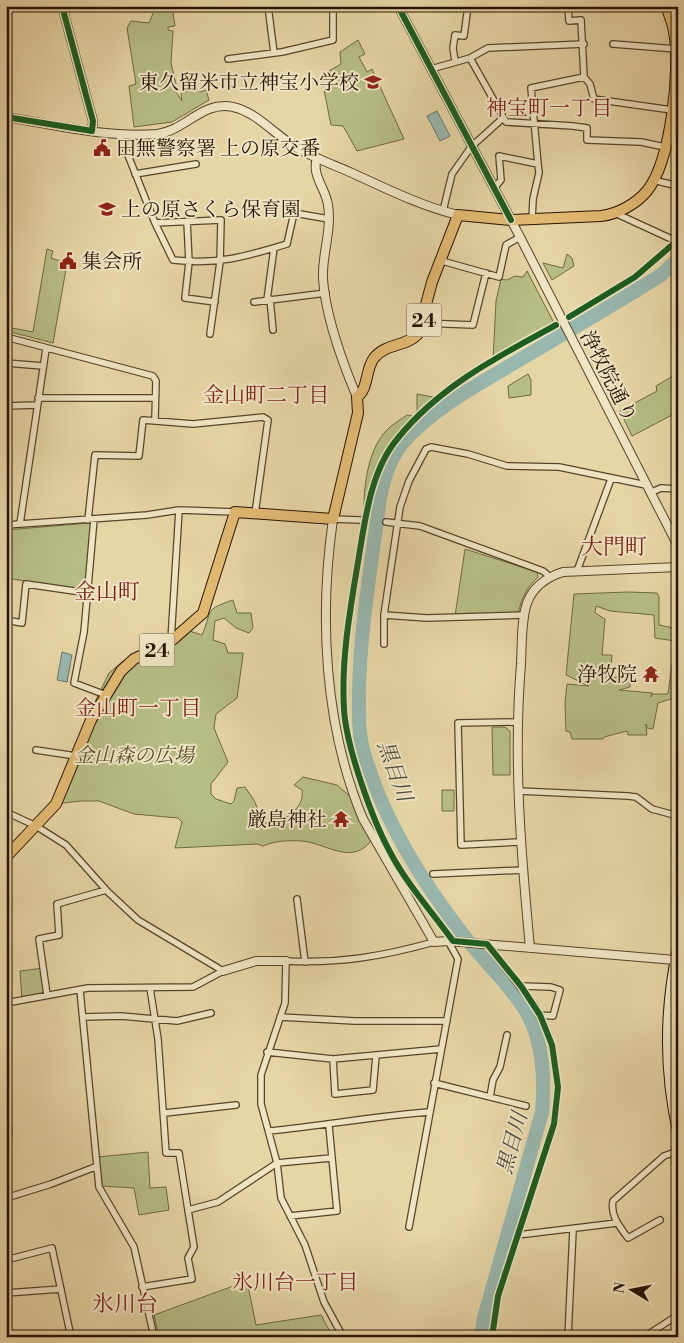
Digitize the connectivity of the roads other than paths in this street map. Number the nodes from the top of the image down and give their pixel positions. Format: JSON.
{"nodes":[{"id":1,"x":62,"y":6,"type":"edge"},
{"id":2,"x":268,"y":6,"type":"edge"},
{"id":3,"x":333,"y":6,"type":"edge"},
{"id":4,"x":398,"y":6,"type":"edge"},
{"id":5,"x":468,"y":6,"type":"edge"},
{"id":6,"x":568,"y":6,"type":"edge"},
{"id":7,"x":669,"y":7,"type":"edge"},
{"id":8,"x":584,"y":44,"type":"junction"},
{"id":9,"x":613,"y":44,"type":"dead end"},
{"id":10,"x":676,"y":49,"type":"junction"},
{"id":11,"x":274,"y":53,"type":"junction"},
{"id":12,"x":470,"y":58,"type":"junction"},
{"id":13,"x":228,"y":59,"type":"dead end"},
{"id":14,"x":454,"y":61,"type":"junction"},
{"id":15,"x":677,"y":66,"type":"edge"},
{"id":16,"x":431,"y":68,"type":"junction"},
{"id":17,"x":584,"y":77,"type":"junction"},
{"id":18,"x":672,"y":110,"type":"junction"},
{"id":19,"x":6,"y":117,"type":"edge"},
{"id":20,"x":504,"y":118,"type":"junction"},
{"id":21,"x":533,"y":124,"type":"junction"},
{"id":22,"x":92,"y":131,"type":"junction"},
{"id":23,"x":674,"y":132,"type":"edge"},
{"id":24,"x":120,"y":135,"type":"junction"},
{"id":25,"x":471,"y":147,"type":"junction"},
{"id":26,"x":665,"y":147,"type":"junction"},
{"id":27,"x":317,"y":158,"type":"junction"},
{"id":28,"x":196,"y":164,"type":"dead end"},
{"id":29,"x":538,"y":164,"type":"junction"},
{"id":30,"x":135,"y":174,"type":"junction"},
{"id":31,"x":653,"y":180,"type":"junction"},
{"id":32,"x":678,"y":186,"type":"edge"},
{"id":33,"x":494,"y":188,"type":"junction"},
{"id":34,"x":443,"y":212,"type":"junction"},
{"id":35,"x":614,"y":213,"type":"junction"},
{"id":36,"x":458,"y":215,"type":"junction"},
{"id":37,"x":329,"y":219,"type":"junction"},
{"id":38,"x":511,"y":220,"type":"junction"},
{"id":39,"x":532,"y":220,"type":"junction"},
{"id":40,"x":187,"y":221,"type":"junction"},
{"id":41,"x":155,"y":223,"type":"junction"},
{"id":42,"x":520,"y":237,"type":"junction"},
{"id":43,"x":678,"y":242,"type":"edge"},
{"id":44,"x":274,"y":248,"type":"junction"},
{"id":45,"x":442,"y":261,"type":"junction"},
{"id":46,"x":189,"y":262,"type":"junction"},
{"id":47,"x":220,"y":262,"type":"junction"},
{"id":48,"x":486,"y":273,"type":"junction"},
{"id":49,"x":326,"y":293,"type":"junction"},
{"id":50,"x":269,"y":299,"type":"junction"},
{"id":51,"x":215,"y":302,"type":"junction"},
{"id":52,"x":254,"y":302,"type":"dead end"},
{"id":53,"x":423,"y":323,"type":"junction"},
{"id":54,"x":272,"y":330,"type":"dead end"},
{"id":55,"x":210,"y":334,"type":"dead end"},
{"id":56,"x":6,"y":337,"type":"edge"},
{"id":57,"x":46,"y":349,"type":"junction"},
{"id":58,"x":6,"y":363,"type":"edge"},
{"id":59,"x":43,"y":366,"type":"junction"},
{"id":60,"x":357,"y":397,"type":"junction"},
{"id":61,"x":155,"y":398,"type":"junction"},
{"id":62,"x":37,"y":402,"type":"junction"},
{"id":63,"x":6,"y":406,"type":"edge"},
{"id":64,"x":154,"y":419,"type":"junction"},
{"id":65,"x":611,"y":479,"type":"junction"},
{"id":66,"x":646,"y":485,"type":"junction"},
{"id":67,"x":678,"y":489,"type":"edge"},
{"id":68,"x":650,"y":493,"type":"junction"},
{"id":69,"x":179,"y":510,"type":"junction"},
{"id":70,"x":235,"y":512,"type":"junction"},
{"id":71,"x":254,"y":514,"type":"junction"},
{"id":72,"x":91,"y":519,"type":"junction"},
{"id":73,"x":333,"y":519,"type":"junction"},
{"id":74,"x":360,"y":520,"type":"dead end"},
{"id":75,"x":386,"y":522,"type":"dead end"},
{"id":76,"x":20,"y":524,"type":"junction"},
{"id":77,"x":396,"y":524,"type":"junction"},
{"id":78,"x":6,"y":526,"type":"edge"},
{"id":79,"x":678,"y":546,"type":"edge"},
{"id":80,"x":678,"y":567,"type":"edge"},
{"id":81,"x":577,"y":571,"type":"junction"},
{"id":82,"x":550,"y":576,"type":"junction"},
{"id":83,"x":88,"y":593,"type":"junction"},
{"id":84,"x":384,"y":615,"type":"junction"},
{"id":85,"x":524,"y":616,"type":"junction"},
{"id":86,"x":6,"y":620,"type":"edge"},
{"id":87,"x":170,"y":642,"type":"junction"},
{"id":88,"x":384,"y":644,"type":"dead end"},
{"id":89,"x":106,"y":695,"type":"junction"},
{"id":90,"x":517,"y":722,"type":"junction"},
{"id":91,"x":36,"y":750,"type":"dead end"},
{"id":92,"x":76,"y":756,"type":"junction"},
{"id":93,"x":518,"y":791,"type":"junction"},
{"id":94,"x":6,"y":812,"type":"edge"},
{"id":95,"x":678,"y":816,"type":"edge"},
{"id":96,"x":36,"y":826,"type":"junction"},
{"id":97,"x":520,"y":842,"type":"junction"},
{"id":98,"x":6,"y":857,"type":"edge"},
{"id":99,"x":523,"y":870,"type":"junction"},
{"id":100,"x":433,"y":874,"type":"dead end"},
{"id":101,"x":106,"y":890,"type":"junction"},
{"id":102,"x":296,"y":899,"type":"dead end"},
{"id":103,"x":450,"y":941,"type":"junction"},
{"id":104,"x":434,"y":942,"type":"junction"},
{"id":105,"x":487,"y":944,"type":"junction"},
{"id":106,"x":678,"y":947,"type":"edge"},
{"id":107,"x":530,"y":948,"type":"junction"},
{"id":108,"x":676,"y":960,"type":"edge"},
{"id":109,"x":286,"y":961,"type":"junction"},
{"id":110,"x":305,"y":962,"type":"junction"},
{"id":111,"x":223,"y":971,"type":"junction"},
{"id":112,"x":521,"y":986,"type":"junction"},
{"id":113,"x":150,"y":988,"type":"junction"},
{"id":114,"x":80,"y":990,"type":"junction"},
{"id":115,"x":47,"y":995,"type":"junction"},
{"id":116,"x":6,"y":1003,"type":"edge"},
{"id":117,"x":211,"y":1013,"type":"dead end"},
{"id":118,"x":540,"y":1015,"type":"junction"},
{"id":119,"x":83,"y":1017,"type":"junction"},
{"id":120,"x":280,"y":1017,"type":"junction"},
{"id":121,"x":154,"y":1018,"type":"junction"},
{"id":122,"x":447,"y":1021,"type":"junction"},
{"id":123,"x":507,"y":1035,"type":"dead end"},
{"id":124,"x":549,"y":1037,"type":"dead end"},
{"id":125,"x":441,"y":1049,"type":"junction"},
{"id":126,"x":267,"y":1052,"type":"junction"},
{"id":127,"x":376,"y":1056,"type":"junction"},
{"id":128,"x":333,"y":1058,"type":"junction"},
{"id":129,"x":434,"y":1083,"type":"junction"},
{"id":130,"x":674,"y":1095,"type":"edge"},
{"id":131,"x":490,"y":1097,"type":"junction"},
{"id":132,"x":6,"y":1099,"type":"edge"},
{"id":133,"x":236,"y":1106,"type":"dead end"},
{"id":134,"x":526,"y":1106,"type":"dead end"},
{"id":135,"x":428,"y":1112,"type":"junction"},
{"id":136,"x":165,"y":1113,"type":"junction"},
{"id":137,"x":329,"y":1126,"type":"junction"},
{"id":138,"x":269,"y":1131,"type":"junction"},
{"id":139,"x":9,"y":1133,"type":"dead end"},
{"id":140,"x":678,"y":1134,"type":"edge"},
{"id":141,"x":678,"y":1151,"type":"edge"},
{"id":142,"x":331,"y":1158,"type":"junction"},
{"id":143,"x":276,"y":1163,"type":"junction"},
{"id":144,"x":95,"y":1167,"type":"junction"},
{"id":145,"x":6,"y":1198,"type":"edge"},
{"id":146,"x":188,"y":1210,"type":"junction"},
{"id":147,"x":290,"y":1216,"type":"junction"},
{"id":148,"x":660,"y":1220,"type":"dead end"},
{"id":149,"x":617,"y":1223,"type":"junction"},
{"id":150,"x":409,"y":1227,"type":"dead end"},
{"id":151,"x":573,"y":1230,"type":"junction"},
{"id":152,"x":518,"y":1235,"type":"dead end"},
{"id":153,"x":6,"y":1260,"type":"edge"},
{"id":154,"x":142,"y":1287,"type":"junction"},
{"id":155,"x":61,"y":1289,"type":"junction"},
{"id":156,"x":6,"y":1293,"type":"edge"},
{"id":157,"x":678,"y":1315,"type":"edge"},
{"id":158,"x":67,"y":1337,"type":"edge"},
{"id":159,"x":71,"y":1337,"type":"edge"},
{"id":160,"x":96,"y":1337,"type":"edge"},
{"id":161,"x":154,"y":1337,"type":"edge"},
{"id":162,"x":343,"y":1337,"type":"edge"},
{"id":163,"x":568,"y":1337,"type":"edge"},
{"id":164,"x":644,"y":1337,"type":"edge"}],
"edges":[{"from":1,"to":22,"type":"street"},
{"from":2,"to":11,"type":"street"},
{"from":3,"to":11,"type":"street"},
{"from":4,"to":16,"type":"street","name":"浄牧院通り"},
{"from":5,"to":14,"type":"street"},
{"from":6,"to":8,"type":"street"},
{"from":7,"to":10,"type":"main road"},
{"from":8,"to":12,"type":"street"},
{"from":8,"to":17,"type":"street"},
{"from":9,"to":10,"type":"street"},
{"from":10,"to":15,"type":"main road"},
{"from":11,"to":13,"type":"street"},
{"from":12,"to":14,"type":"street"},
{"from":12,"to":20,"type":"street"},
{"from":14,"to":16,"type":"street"},
{"from":15,"to":18,"type":"main road"},
{"from":16,"to":25,"type":"street","name":"浄牧院通り"},
{"from":17,"to":18,"type":"street"},
{"from":17,"to":21,"type":"street"},
{"from":18,"to":23,"type":"main road"},
{"from":19,"to":22,"type":"street"},
{"from":20,"to":21,"type":"street"},
{"from":20,"to":25,"type":"street"},
{"from":21,"to":26,"type":"street"},
{"from":21,"to":29,"type":"street"},
{"from":22,"to":24,"type":"street"},
{"from":23,"to":26,"type":"main road"},
{"from":24,"to":27,"type":"street"},
{"from":24,"to":30,"type":"street"},
{"from":25,"to":33,"type":"street","name":"浄牧院通り"},
{"from":25,"to":34,"type":"street"},
{"from":26,"to":31,"type":"main road"},
{"from":27,"to":34,"type":"street"},
{"from":27,"to":37,"type":"street"},
{"from":28,"to":30,"type":"street"},
{"from":29,"to":33,"type":"street"},
{"from":29,"to":39,"type":"street"},
{"from":30,"to":41,"type":"street"},
{"from":31,"to":32,"type":"street"},
{"from":31,"to":35,"type":"main road"},
{"from":33,"to":38,"type":"street","name":"浄牧院通り"},
{"from":34,"to":36,"type":"street"},
{"from":35,"to":39,"type":"main road"},
{"from":35,"to":43,"type":"street"},
{"from":36,"to":38,"type":"main road"},
{"from":36,"to":45,"type":"main road","number":"24"},
{"from":37,"to":44,"type":"street"},
{"from":37,"to":49,"type":"street"},
{"from":38,"to":39,"type":"main road"},
{"from":38,"to":42,"type":"street","name":"浄牧院通り"},
{"from":40,"to":41,"type":"street"},
{"from":40,"to":46,"type":"street"},
{"from":40,"to":47,"type":"street"},
{"from":41,"to":46,"type":"street"},
{"from":42,"to":48,"type":"street"},
{"from":42,"to":66,"type":"street","name":"浄牧院通り"},
{"from":44,"to":47,"type":"street"},
{"from":44,"to":50,"type":"street"},
{"from":45,"to":48,"type":"street"},
{"from":45,"to":53,"type":"main road","number":"24"},
{"from":46,"to":47,"type":"street"},
{"from":46,"to":51,"type":"street"},
{"from":47,"to":51,"type":"street"},
{"from":48,"to":53,"type":"street"},
{"from":49,"to":50,"type":"street"},
{"from":49,"to":60,"type":"street"},
{"from":50,"to":52,"type":"street"},
{"from":50,"to":54,"type":"street"},
{"from":51,"to":55,"type":"street"},
{"from":53,"to":60,"type":"main road","number":"24"},
{"from":56,"to":57,"type":"street"},
{"from":57,"to":59,"type":"street"},
{"from":57,"to":61,"type":"street"},
{"from":58,"to":59,"type":"street"},
{"from":59,"to":62,"type":"street"},
{"from":60,"to":73,"type":"main road","number":"24"},
{"from":61,"to":62,"type":"street"},
{"from":61,"to":64,"type":"street"},
{"from":62,"to":63,"type":"street"},
{"from":62,"to":76,"type":"street"},
{"from":64,"to":71,"type":"street"},
{"from":64,"to":72,"type":"street"},
{"from":65,"to":66,"type":"street"},
{"from":65,"to":77,"type":"street"},
{"from":65,"to":81,"type":"street"},
{"from":66,"to":68,"type":"street","name":"浄牧院通り"},
{"from":67,"to":68,"type":"street"},
{"from":68,"to":79,"type":"street","name":"浄牧院通り"},
{"from":69,"to":70,"type":"street"},
{"from":69,"to":72,"type":"street"},
{"from":69,"to":87,"type":"street"},
{"from":70,"to":71,"type":"main road"},
{"from":70,"to":87,"type":"main road","number":"24"},
{"from":71,"to":73,"type":"main road"},
{"from":72,"to":76,"type":"street"},
{"from":72,"to":83,"type":"street"},
{"from":73,"to":74,"type":"street"},
{"from":73,"to":104,"type":"street"},
{"from":75,"to":77,"type":"street"},
{"from":76,"to":78,"type":"street"},
{"from":77,"to":82,"type":"street"},
{"from":77,"to":84,"type":"street"},
{"from":80,"to":81,"type":"street"},
{"from":81,"to":82,"type":"street"},
{"from":82,"to":85,"type":"street"},
{"from":83,"to":86,"type":"street"},
{"from":83,"to":89,"type":"street"},
{"from":84,"to":85,"type":"street"},
{"from":84,"to":88,"type":"street"},
{"from":85,"to":90,"type":"street"},
{"from":87,"to":89,"type":"main road","number":"24"},
{"from":89,"to":92,"type":"main road","number":"24"},
{"from":90,"to":93,"type":"street"},
{"from":90,"to":97,"type":"street"},
{"from":91,"to":92,"type":"street"},
{"from":92,"to":96,"type":"main road","number":"24"},
{"from":93,"to":95,"type":"street"},
{"from":93,"to":97,"type":"street"},
{"from":94,"to":96,"type":"street"},
{"from":96,"to":98,"type":"main road","number":"24"},
{"from":96,"to":101,"type":"street"},
{"from":97,"to":99,"type":"street"},
{"from":99,"to":100,"type":"street"},
{"from":99,"to":107,"type":"street"},
{"from":101,"to":111,"type":"street"},
{"from":101,"to":115,"type":"street"},
{"from":102,"to":110,"type":"street"},
{"from":103,"to":104,"type":"street"},
{"from":103,"to":105,"type":"street"},
{"from":103,"to":122,"type":"street"},
{"from":104,"to":110,"type":"street"},
{"from":105,"to":107,"type":"street"},
{"from":105,"to":112,"type":"street"},
{"from":106,"to":108,"type":"main road"},
{"from":107,"to":108,"type":"street"},
{"from":108,"to":130,"type":"main road"},
{"from":109,"to":110,"type":"street"},
{"from":109,"to":111,"type":"street"},
{"from":109,"to":120,"type":"street"},
{"from":111,"to":113,"type":"street"},
{"from":112,"to":118,"type":"street"},
{"from":112,"to":118,"type":"street"},
{"from":113,"to":114,"type":"street"},
{"from":113,"to":121,"type":"street"},
{"from":114,"to":115,"type":"street"},
{"from":114,"to":119,"type":"street"},
{"from":115,"to":116,"type":"street"},
{"from":117,"to":121,"type":"street"},
{"from":118,"to":124,"type":"street"},
{"from":119,"to":121,"type":"street"},
{"from":119,"to":144,"type":"street"},
{"from":120,"to":122,"type":"street"},
{"from":120,"to":126,"type":"street"},
{"from":121,"to":136,"type":"street"},
{"from":122,"to":125,"type":"street"},
{"from":123,"to":131,"type":"street"},
{"from":125,"to":127,"type":"street"},
{"from":125,"to":129,"type":"street"},
{"from":126,"to":128,"type":"street"},
{"from":126,"to":138,"type":"street"},
{"from":127,"to":128,"type":"street"},
{"from":127,"to":128,"type":"street"},
{"from":129,"to":131,"type":"street"},
{"from":129,"to":135,"type":"street"},
{"from":130,"to":140,"type":"main road"},
{"from":131,"to":134,"type":"street"},
{"from":132,"to":139,"type":"street"},
{"from":133,"to":136,"type":"street"},
{"from":135,"to":137,"type":"street"},
{"from":135,"to":150,"type":"street"},
{"from":136,"to":146,"type":"street"},
{"from":137,"to":138,"type":"street"},
{"from":137,"to":142,"type":"street"},
{"from":138,"to":143,"type":"street"},
{"from":141,"to":149,"type":"street"},
{"from":142,"to":143,"type":"street"},
{"from":142,"to":147,"type":"street"},
{"from":143,"to":146,"type":"street"},
{"from":143,"to":147,"type":"street"},
{"from":144,"to":145,"type":"street"},
{"from":144,"to":154,"type":"street"},
{"from":146,"to":154,"type":"street"},
{"from":147,"to":162,"type":"street"},
{"from":148,"to":149,"type":"street"},
{"from":149,"to":151,"type":"street"},
{"from":151,"to":152,"type":"street"},
{"from":151,"to":163,"type":"street"},
{"from":153,"to":155,"type":"street"},
{"from":154,"to":161,"type":"street"},
{"from":155,"to":156,"type":"street"},
{"from":155,"to":159,"type":"street"},
{"from":157,"to":164,"type":"street"},
{"from":158,"to":159,"type":"street"},
{"from":159,"to":160,"type":"street"}]}
